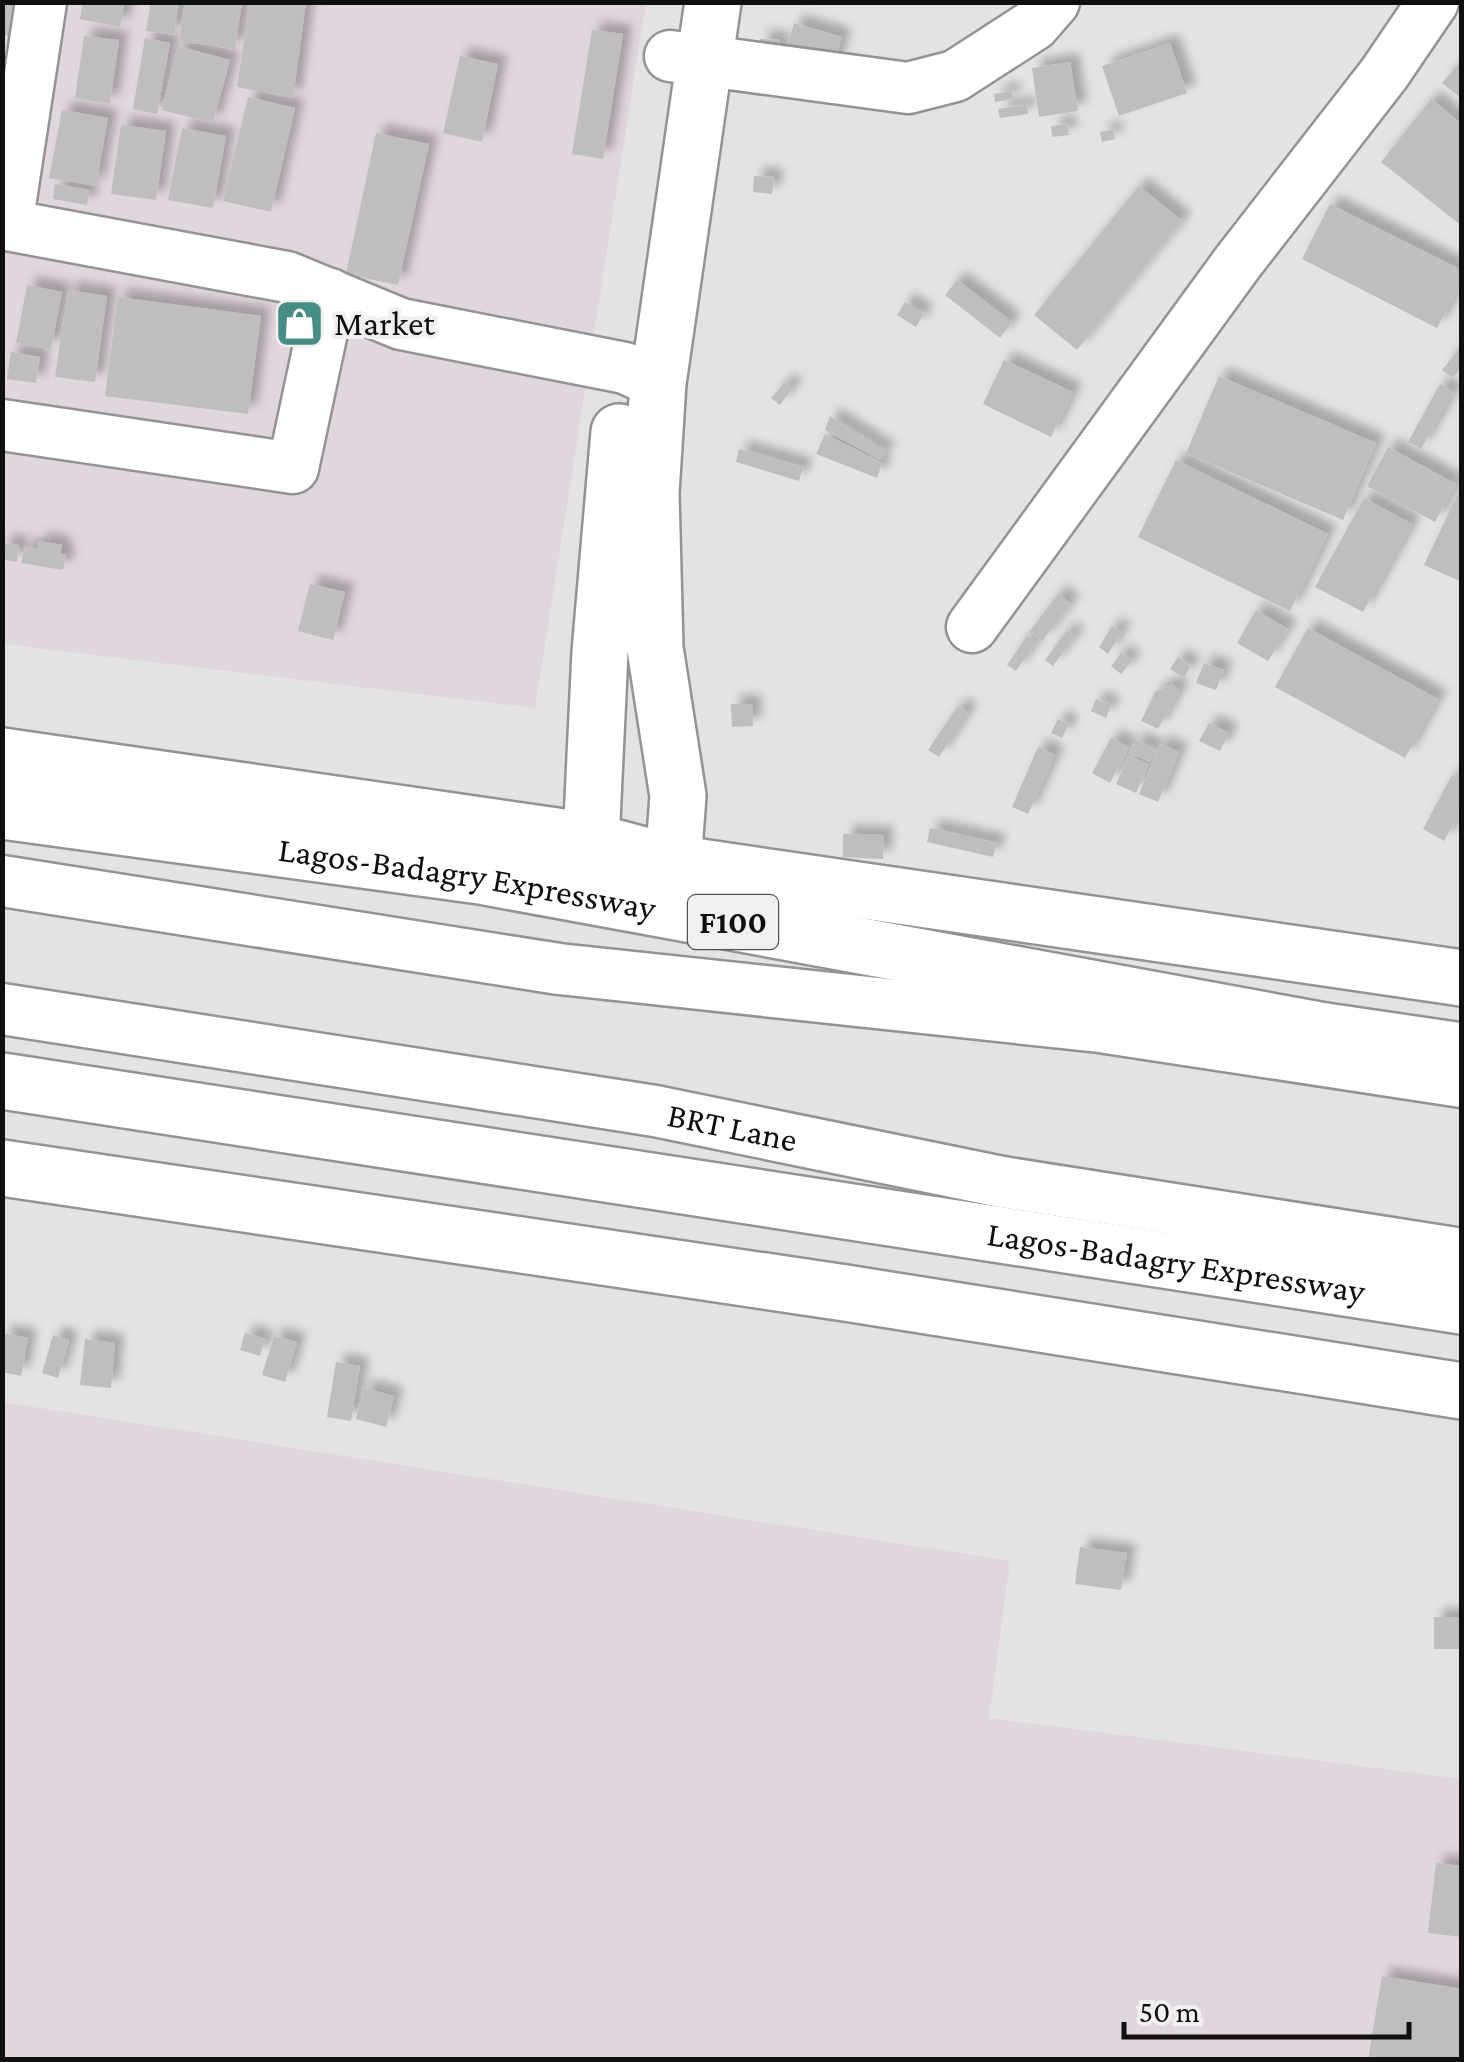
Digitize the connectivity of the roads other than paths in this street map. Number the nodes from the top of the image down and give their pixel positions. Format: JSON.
{"nodes":[{"id":1,"x":42,"y":2,"type":"edge"},
{"id":2,"x":676,"y":2,"type":"edge"},
{"id":3,"x":713,"y":2,"type":"edge"},
{"id":4,"x":1054,"y":2,"type":"edge"},
{"id":5,"x":1433,"y":2,"type":"edge"},
{"id":6,"x":687,"y":59,"type":"junction"},
{"id":7,"x":17,"y":76,"type":"edge"},
{"id":8,"x":4,"y":235,"type":"edge"},
{"id":9,"x":330,"y":294,"type":"junction"},
{"id":10,"x":642,"y":376,"type":"junction"},
{"id":11,"x":2,"y":425,"type":"edge"},
{"id":12,"x":972,"y":626,"type":"dead end"},
{"id":13,"x":2,"y":756,"type":"edge"},
{"id":14,"x":2,"y":811,"type":"edge"},
{"id":15,"x":591,"y":841,"type":"junction"},
{"id":16,"x":673,"y":863,"type":"junction"},
{"id":17,"x":2,"y":881,"type":"edge"},
{"id":18,"x":1462,"y":978,"type":"edge"},
{"id":19,"x":2,"y":1009,"type":"edge"},
{"id":20,"x":1462,"y":1051,"type":"edge"},
{"id":21,"x":2,"y":1081,"type":"edge"},
{"id":22,"x":1462,"y":1082,"type":"edge"},
{"id":23,"x":2,"y":1168,"type":"edge"},
{"id":24,"x":1462,"y":1254,"type":"edge"},
{"id":25,"x":1462,"y":1306,"type":"edge"},
{"id":26,"x":1462,"y":1391,"type":"edge"}],
"edges":[{"from":1,"to":7,"type":"street"},
{"from":2,"to":6,"type":"main road"},
{"from":3,"to":6,"type":"main road"},
{"from":4,"to":6,"type":"street"},
{"from":5,"to":12,"type":"street"},
{"from":6,"to":10,"type":"main road"},
{"from":7,"to":8,"type":"street"},
{"from":8,"to":9,"type":"street"},
{"from":9,"to":10,"type":"street"},
{"from":9,"to":11,"type":"street"},
{"from":10,"to":15,"type":"main road"},
{"from":10,"to":16,"type":"main road"},
{"from":13,"to":15,"type":"main road","name":"Lagos-Badagry Expressway"},
{"from":14,"to":20,"type":"main road","name":"Lagos-Badagry Expressway","number":"F100"},
{"from":15,"to":16,"type":"main road","name":"Lagos-Badagry Expressway"},
{"from":16,"to":18,"type":"main road","name":"Lagos-Badagry Expressway"},
{"from":17,"to":22,"type":"street"},
{"from":19,"to":24,"type":"street","name":"BRT Lane"},
{"from":21,"to":25,"type":"main road","name":"Lagos-Badagry Expressway"},
{"from":23,"to":26,"type":"main road"}]}
